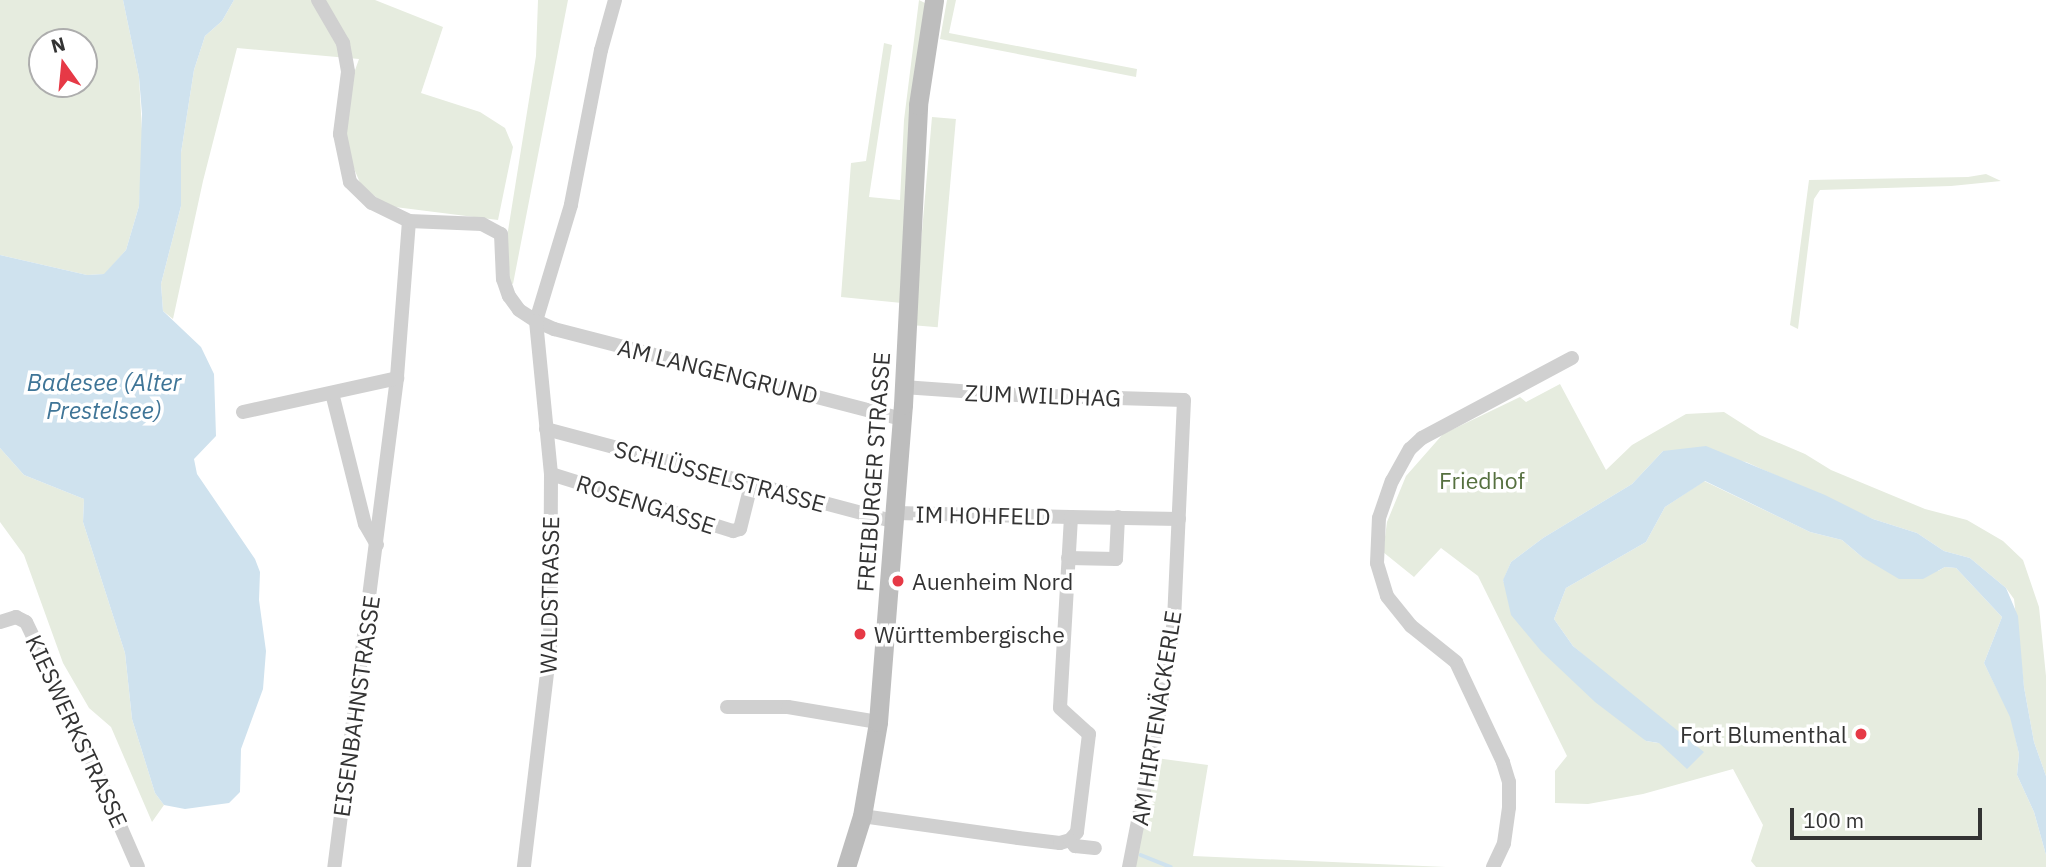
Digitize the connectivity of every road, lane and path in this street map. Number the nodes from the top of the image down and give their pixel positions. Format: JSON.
{"nodes":[{"id":1,"x":318,"y":0,"type":"edge"},
{"id":2,"x":615,"y":0,"type":"edge"},
{"id":3,"x":934,"y":0,"type":"edge"},
{"id":4,"x":409,"y":220,"type":"junction"},
{"id":5,"x":536,"y":321,"type":"junction"},
{"id":6,"x":1572,"y":358,"type":"dead end"},
{"id":7,"x":397,"y":377,"type":"junction"},
{"id":8,"x":903,"y":387,"type":"junction"},
{"id":9,"x":332,"y":393,"type":"junction"},
{"id":10,"x":1184,"y":400,"type":"joint"},
{"id":11,"x":243,"y":412,"type":"dead end"},
{"id":12,"x":902,"y":419,"type":"junction"},
{"id":13,"x":546,"y":429,"type":"junction"},
{"id":14,"x":551,"y":474,"type":"junction"},
{"id":15,"x":751,"y":485,"type":"junction"},
{"id":16,"x":895,"y":517,"type":"junction"},
{"id":17,"x":1070,"y":517,"type":"junction"},
{"id":18,"x":1118,"y":517,"type":"junction"},
{"id":19,"x":1179,"y":519,"type":"junction"},
{"id":20,"x":377,"y":545,"type":"junction"},
{"id":21,"x":1068,"y":558,"type":"junction"},
{"id":22,"x":0,"y":622,"type":"edge"},
{"id":23,"x":727,"y":707,"type":"dead end"},
{"id":24,"x":878,"y":722,"type":"junction"},
{"id":25,"x":862,"y":816,"type":"junction"},
{"id":26,"x":1070,"y":840,"type":"junction"},
{"id":27,"x":1096,"y":848,"type":"dead end"},
{"id":28,"x":138,"y":867,"type":"edge"},
{"id":29,"x":334,"y":867,"type":"edge"},
{"id":30,"x":524,"y":867,"type":"edge"},
{"id":31,"x":846,"y":867,"type":"edge"},
{"id":32,"x":1129,"y":867,"type":"edge"},
{"id":33,"x":1493,"y":867,"type":"edge"}],
"edges":[{"from":1,"to":4,"type":"street"},
{"from":2,"to":5,"type":"street","name":"WALDSTRASSE"},
{"from":3,"to":8,"type":"street","name":"FREIBURGER STRASSE"},
{"from":4,"to":5,"type":"street"},
{"from":4,"to":7,"type":"street","name":"EISENBAHNSTRASSE"},
{"from":5,"to":12,"type":"street","name":"AM LANGENGRUND"},
{"from":5,"to":13,"type":"street","name":"WALDSTRASSE"},
{"from":6,"to":33,"type":"street"},
{"from":7,"to":9,"type":"street"},
{"from":7,"to":20,"type":"street","name":"EISENBAHNSTRASSE"},
{"from":8,"to":10,"type":"street","name":"ZUM WILDHAG"},
{"from":8,"to":12,"type":"street","name":"FREIBURGER STRASSE"},
{"from":9,"to":11,"type":"street"},
{"from":9,"to":20,"type":"street"},
{"from":10,"to":19,"type":"street","name":"AM HIRTENÄCKERLE"},
{"from":12,"to":16,"type":"street","name":"FREIBURGER STRASSE"},
{"from":13,"to":14,"type":"street","name":"WALDSTRASSE"},
{"from":13,"to":15,"type":"street","name":"SCHLÜSSELSTRASSE"},
{"from":14,"to":15,"type":"street","name":"ROSENGASSE"},
{"from":14,"to":30,"type":"street","name":"WALDSTRASSE"},
{"from":15,"to":16,"type":"street","name":"SCHLÜSSELSTRASSE"},
{"from":16,"to":17,"type":"street","name":"IM HOHFELD"},
{"from":16,"to":24,"type":"street","name":"FREIBURGER STRASSE"},
{"from":17,"to":18,"type":"street","name":"IM HOHFELD"},
{"from":17,"to":21,"type":"street","name":"IM HOHFELD"},
{"from":18,"to":19,"type":"street","name":"IM HOHFELD"},
{"from":18,"to":21,"type":"street","name":"IM HOHFELD"},
{"from":19,"to":32,"type":"street","name":"AM HIRTENÄCKERLE"},
{"from":20,"to":29,"type":"street","name":"EISENBAHNSTRASSE"},
{"from":21,"to":26,"type":"street","name":"IM HOHFELD"},
{"from":22,"to":28,"type":"street","name":"KIESWERKSTRASSE"},
{"from":23,"to":24,"type":"street"},
{"from":24,"to":25,"type":"street","name":"FREIBURGER STRASSE"},
{"from":25,"to":26,"type":"street"},
{"from":25,"to":31,"type":"street","name":"FREIBURGER STRASSE"},
{"from":26,"to":27,"type":"street"}]}
